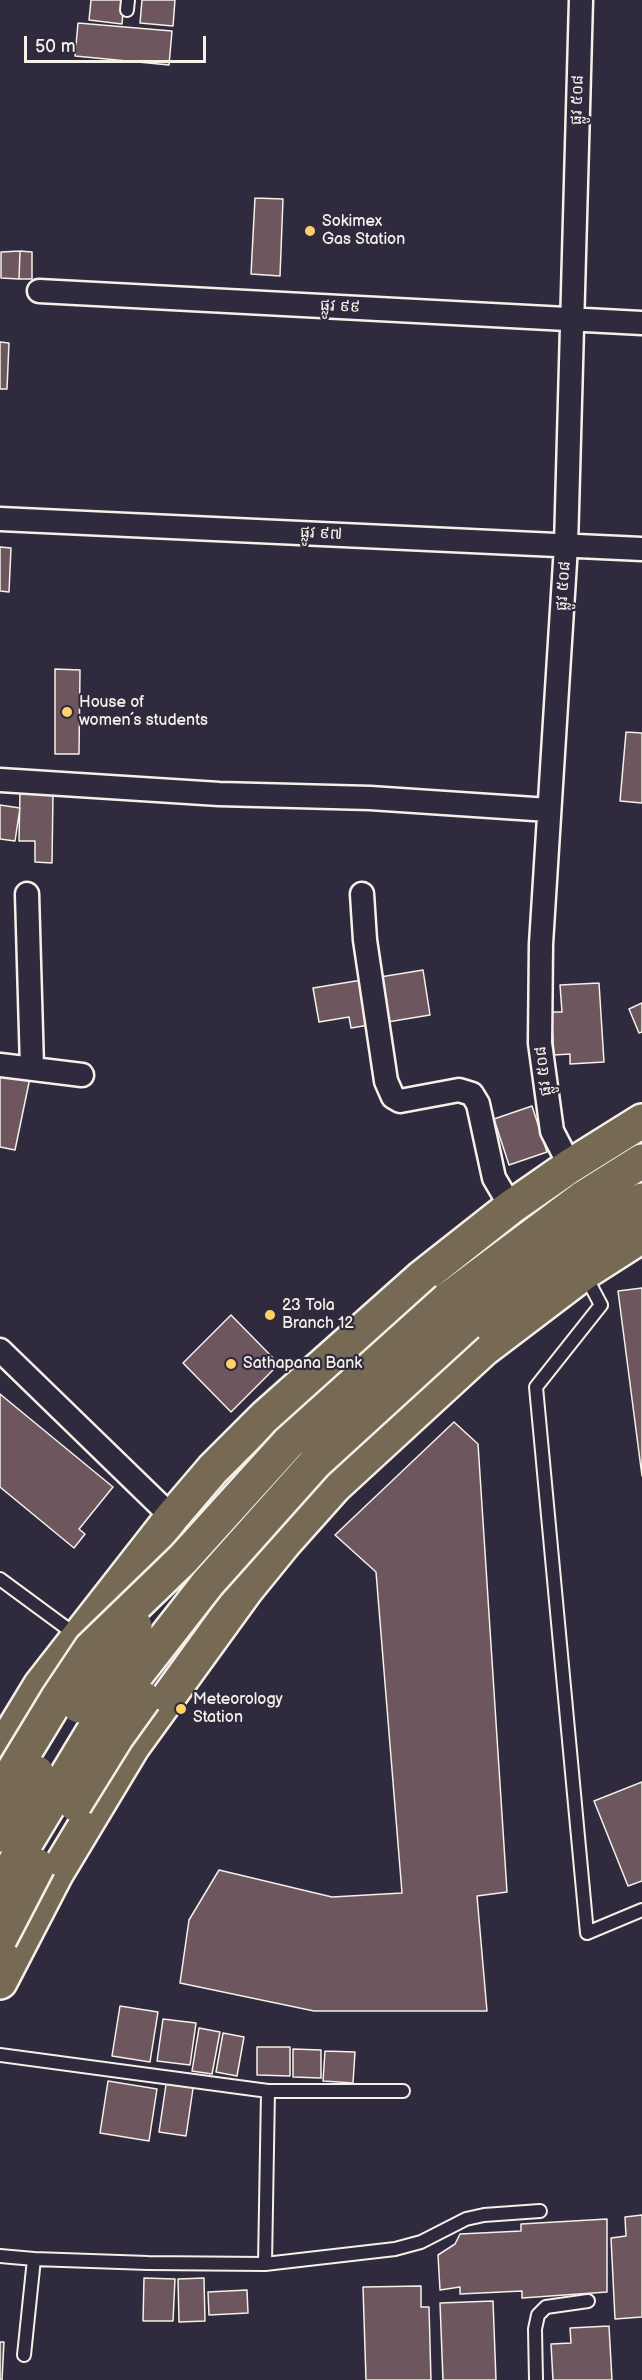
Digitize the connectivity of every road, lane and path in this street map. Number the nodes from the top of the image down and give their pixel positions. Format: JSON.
{"nodes":[{"id":1,"x":581,"y":0,"type":"edge"},
{"id":2,"x":39,"y":291,"type":"dead end"},
{"id":3,"x":572,"y":320,"type":"junction"},
{"id":4,"x":642,"y":323,"type":"edge"},
{"id":5,"x":0,"y":519,"type":"edge"},
{"id":6,"x":567,"y":546,"type":"junction"},
{"id":7,"x":642,"y":549,"type":"edge"},
{"id":8,"x":0,"y":780,"type":"edge"},
{"id":9,"x":549,"y":810,"type":"junction"},
{"id":10,"x":27,"y":894,"type":"dead end"},
{"id":11,"x":362,"y":894,"type":"dead end"},
{"id":12,"x":0,"y":1065,"type":"edge"},
{"id":13,"x":32,"y":1067,"type":"junction"},
{"id":14,"x":82,"y":1075,"type":"dead end"},
{"id":15,"x":642,"y":1121,"type":"edge"},
{"id":16,"x":642,"y":1161,"type":"edge"},
{"id":17,"x":570,"y":1166,"type":"junction"},
{"id":18,"x":642,"y":1200,"type":"edge"},
{"id":19,"x":511,"y":1207,"type":"junction"},
{"id":20,"x":642,"y":1236,"type":"edge"},
{"id":21,"x":584,"y":1273,"type":"junction"},
{"id":22,"x":0,"y":1350,"type":"edge"},
{"id":23,"x":175,"y":1514,"type":"junction"},
{"id":24,"x":183,"y":1558,"type":"junction"},
{"id":25,"x":256,"y":1578,"type":"junction"},
{"id":26,"x":0,"y":1579,"type":"edge"},
{"id":27,"x":208,"y":1583,"type":"junction"},
{"id":28,"x":78,"y":1637,"type":"junction"},
{"id":29,"x":165,"y":1702,"type":"junction"},
{"id":30,"x":0,"y":1752,"type":"edge"},
{"id":31,"x":0,"y":1793,"type":"edge"},
{"id":32,"x":0,"y":1835,"type":"edge"},
{"id":33,"x":0,"y":1891,"type":"edge"},
{"id":34,"x":642,"y":1910,"type":"edge"},
{"id":35,"x":0,"y":1939,"type":"edge"},
{"id":36,"x":0,"y":1982,"type":"edge"},
{"id":37,"x":0,"y":2055,"type":"edge"},
{"id":38,"x":268,"y":2091,"type":"junction"},
{"id":39,"x":403,"y":2091,"type":"dead end"},
{"id":40,"x":540,"y":2211,"type":"dead end"},
{"id":41,"x":0,"y":2256,"type":"edge"},
{"id":42,"x":34,"y":2259,"type":"junction"},
{"id":43,"x":265,"y":2264,"type":"junction"},
{"id":44,"x":588,"y":2301,"type":"dead end"},
{"id":45,"x":24,"y":2355,"type":"dead end"},
{"id":46,"x":536,"y":2380,"type":"edge"}],
"edges":[{"from":1,"to":3,"type":"street","name":"ផ្លូវ ៥០៨"},
{"from":2,"to":3,"type":"street","name":"ផ្លូវ ៩៩"},
{"from":3,"to":4,"type":"street","name":"ផ្លូវ ៩៩"},
{"from":3,"to":6,"type":"street","name":"ផ្លូវ ៥០៨"},
{"from":5,"to":6,"type":"street","name":"ផ្លូវ ៩៧"},
{"from":6,"to":7,"type":"street","name":"ផ្លូវ ៩៧"},
{"from":6,"to":9,"type":"street","name":"ផ្លូវ ៥០៨"},
{"from":8,"to":9,"type":"street"},
{"from":9,"to":17,"type":"street","name":"ផ្លូវ ៥០៨"},
{"from":10,"to":13,"type":"street"},
{"from":11,"to":19,"type":"street"},
{"from":12,"to":13,"type":"street"},
{"from":13,"to":14,"type":"street"},
{"from":15,"to":17,"type":"highway"},
{"from":16,"to":24,"type":"highway","bridge":true},
{"from":17,"to":19,"type":"highway"},
{"from":18,"to":27,"type":"highway","bridge":true},
{"from":19,"to":23,"type":"highway"},
{"from":20,"to":21,"type":"highway"},
{"from":21,"to":25,"type":"highway"},
{"from":21,"to":34,"type":"lane"},
{"from":22,"to":23,"type":"street"},
{"from":23,"to":25,"type":"highway"},
{"from":23,"to":28,"type":"highway"},
{"from":24,"to":31,"type":"highway","bridge":true},
{"from":24,"to":32,"type":"highway","bridge":true},
{"from":25,"to":29,"type":"highway"},
{"from":26,"to":28,"type":"lane"},
{"from":27,"to":33,"type":"highway","bridge":true},
{"from":27,"to":35,"type":"highway","bridge":true},
{"from":28,"to":29,"type":"highway"},
{"from":28,"to":30,"type":"highway"},
{"from":29,"to":36,"type":"highway"},
{"from":37,"to":38,"type":"lane"},
{"from":38,"to":39,"type":"lane"},
{"from":38,"to":43,"type":"lane"},
{"from":40,"to":43,"type":"lane"},
{"from":41,"to":42,"type":"lane"},
{"from":42,"to":43,"type":"lane"},
{"from":42,"to":45,"type":"lane"},
{"from":44,"to":46,"type":"lane"}]}
